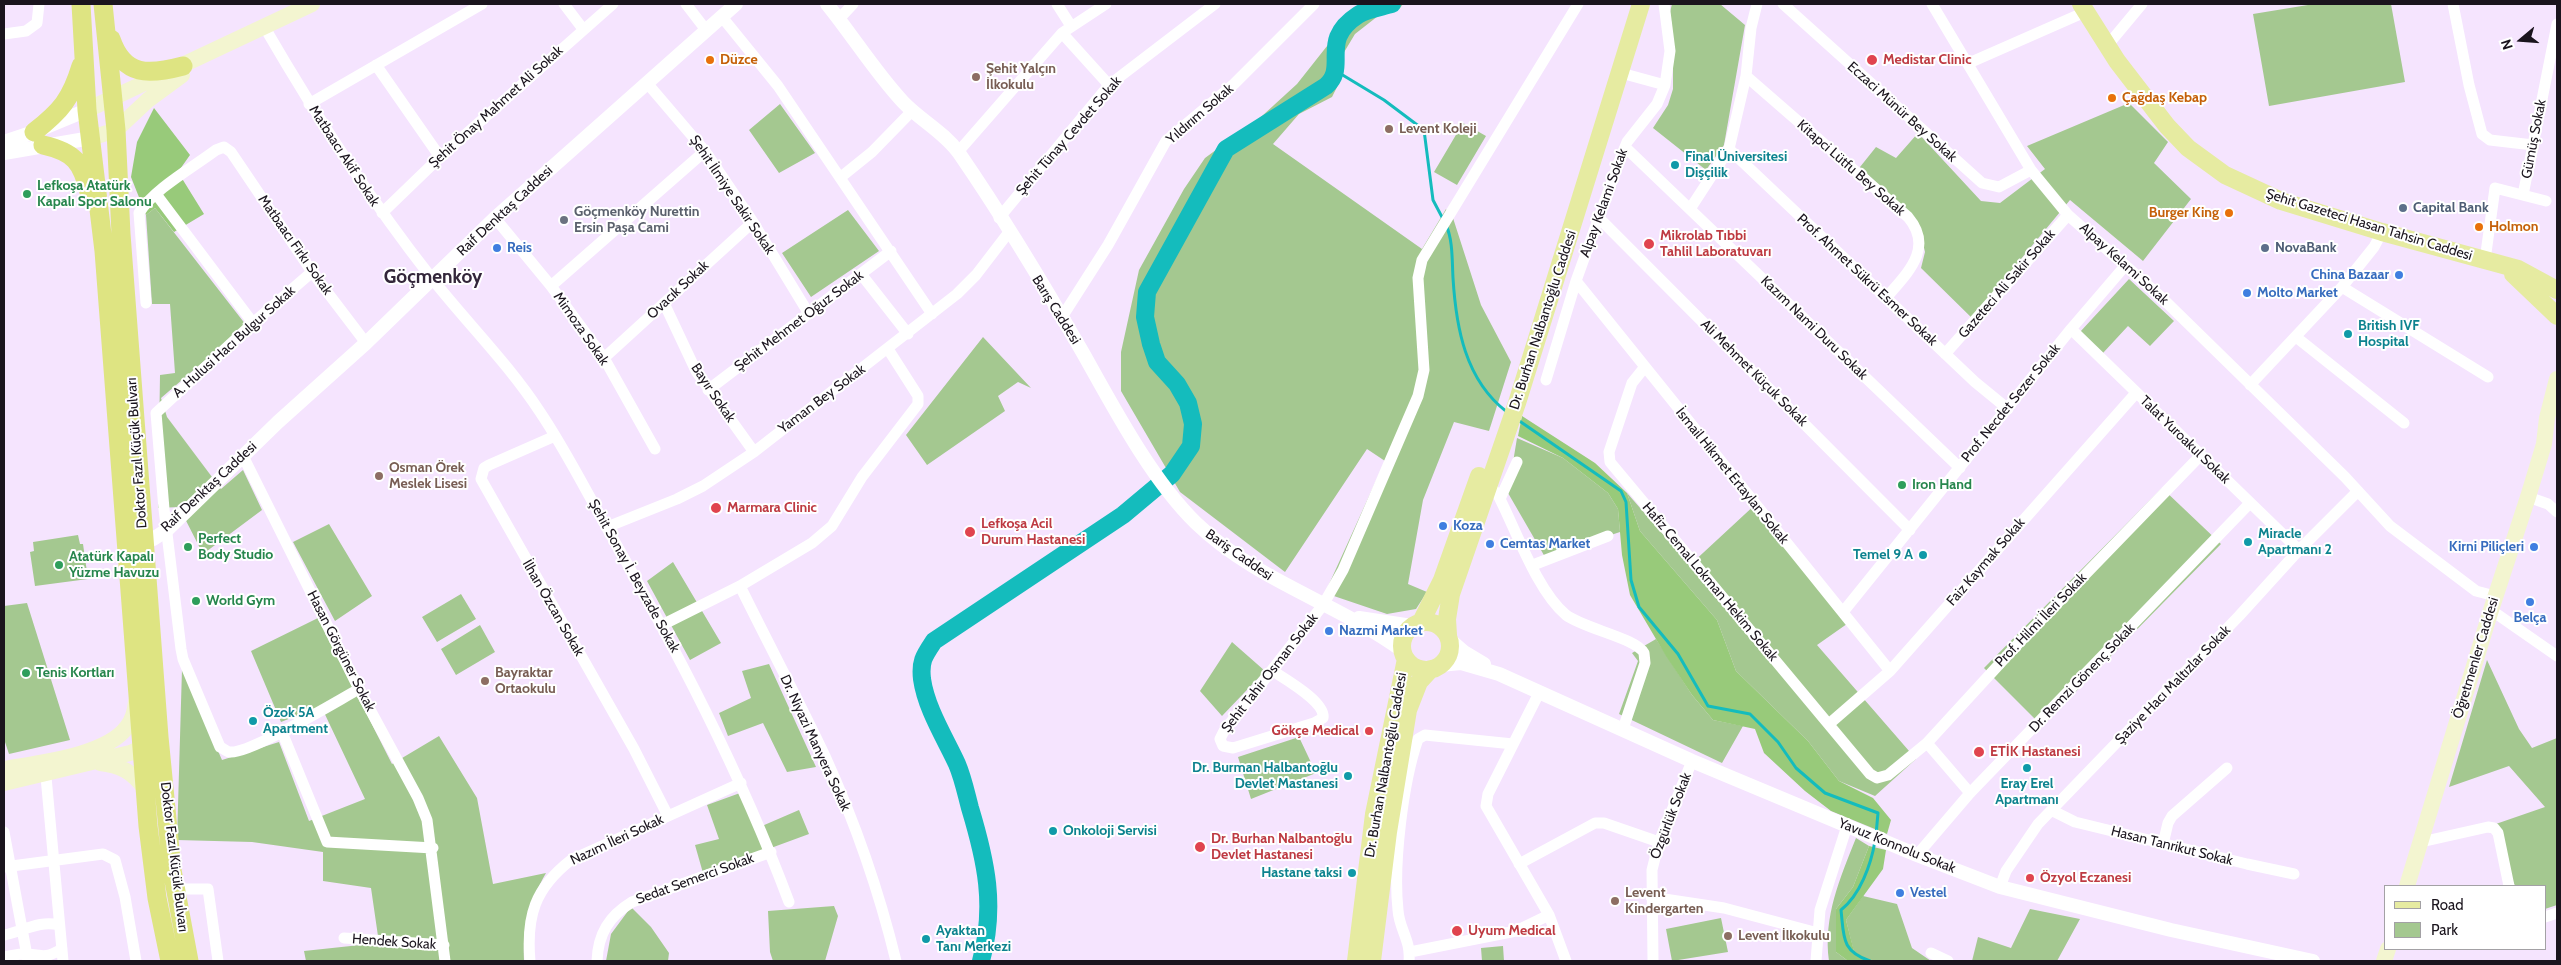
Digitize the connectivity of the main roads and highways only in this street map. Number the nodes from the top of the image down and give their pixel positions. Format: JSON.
{"nodes":[{"id":1,"x":81,"y":4,"type":"edge"},
{"id":2,"x":312,"y":4,"type":"edge"},
{"id":3,"x":1630,"y":4,"type":"edge"},
{"id":4,"x":1641,"y":4,"type":"edge"},
{"id":5,"x":2083,"y":8,"type":"edge"},
{"id":6,"x":104,"y":11,"type":"edge"},
{"id":7,"x":216,"y":50,"type":"junction"},
{"id":8,"x":84,"y":55,"type":"junction"},
{"id":9,"x":183,"y":66,"type":"junction"},
{"id":10,"x":113,"y":99,"type":"junction"},
{"id":11,"x":88,"y":110,"type":"junction"},
{"id":12,"x":116,"y":130,"type":"junction"},
{"id":13,"x":91,"y":138,"type":"junction"},
{"id":14,"x":104,"y":251,"type":"junction"},
{"id":15,"x":2503,"y":265,"type":"junction"},
{"id":16,"x":2557,"y":290,"type":"edge"},
{"id":17,"x":2557,"y":316,"type":"edge"},
{"id":18,"x":2557,"y":379,"type":"edge"},
{"id":19,"x":1512,"y":400,"type":"junction"},
{"id":20,"x":2557,"y":415,"type":"edge"},
{"id":21,"x":1501,"y":431,"type":"junction"},
{"id":22,"x":2547,"y":431,"type":"junction"},
{"id":23,"x":1417,"y":624,"type":"junction"},
{"id":24,"x":1448,"y":637,"type":"junction"},
{"id":25,"x":1404,"y":655,"type":"junction"},
{"id":26,"x":1435,"y":667,"type":"junction"},
{"id":27,"x":138,"y":685,"type":"junction"},
{"id":28,"x":159,"y":737,"type":"junction"},
{"id":29,"x":143,"y":749,"type":"junction"},
{"id":30,"x":92,"y":762,"type":"junction"},
{"id":31,"x":45,"y":768,"type":"junction"},
{"id":32,"x":4,"y":769,"type":"edge"},
{"id":33,"x":4,"y":783,"type":"edge"},
{"id":34,"x":146,"y":789,"type":"junction"},
{"id":35,"x":2407,"y":885,"type":"edge"},
{"id":36,"x":170,"y":961,"type":"edge"},
{"id":37,"x":189,"y":961,"type":"edge"},
{"id":38,"x":1356,"y":961,"type":"edge"},
{"id":39,"x":1372,"y":961,"type":"edge"}],
"edges":[{"from":1,"to":8,"type":"highway"},
{"from":2,"to":7,"type":"main road"},
{"from":3,"to":19,"type":"main road","name":"Dr. Burhan Nalbantoğlu Caddesi"},
{"from":4,"to":19,"type":"main road","name":"Dr. Burhan Nalbantoğlu Caddesi"},
{"from":5,"to":15,"type":"main road","name":"Şehit Gazeteci Hasan Tahsin Caddesi"},
{"from":6,"to":9,"type":"highway"},
{"from":6,"to":10,"type":"highway","name":"Doktor Fazıl Küçük Bulvarı"},
{"from":7,"to":9,"type":"main road"},
{"from":7,"to":12,"type":"main road"},
{"from":8,"to":11,"type":"highway"},
{"from":8,"to":14,"type":"highway"},
{"from":9,"to":10,"type":"main road"},
{"from":10,"to":11,"type":"main road"},
{"from":10,"to":12,"type":"highway","name":"Doktor Fazıl Küçük Bulvarı"},
{"from":11,"to":13,"type":"highway","name":"Doktor Fazıl Küçük Bulvarı"},
{"from":12,"to":13,"type":"main road"},
{"from":12,"to":28,"type":"highway","name":"Doktor Fazıl Küçük Bulvarı"},
{"from":13,"to":14,"type":"highway","name":"Doktor Fazıl Küçük Bulvarı"},
{"from":14,"to":27,"type":"highway","name":"Doktor Fazıl Küçük Bulvarı"},
{"from":15,"to":16,"type":"main road","name":"Şehit Gazeteci Hasan Tahsin Caddesi"},
{"from":15,"to":17,"type":"main road","name":"Şehit Gazeteci Hasan Tahsin Caddesi"},
{"from":18,"to":22,"type":"main road","name":"Öğretmenler Caddesi"},
{"from":19,"to":21,"type":"main road","name":"Dr. Burhan Nalbantoğlu Caddesi"},
{"from":20,"to":22,"type":"main road","name":"Öğretmenler Caddesi"},
{"from":21,"to":23,"type":"main road","name":"Dr. Burhan Nalbantoğlu Caddesi"},
{"from":21,"to":24,"type":"main road","name":"Dr. Burhan Nalbantoğlu Caddesi"},
{"from":22,"to":35,"type":"main road","name":"Öğretmenler Caddesi"},
{"from":23,"to":24,"type":"main road"},
{"from":23,"to":25,"type":"main road"},
{"from":24,"to":26,"type":"main road"},
{"from":25,"to":26,"type":"main road"},
{"from":25,"to":38,"type":"main road","name":"Dr. Burhan Nalbantoğlu Caddesi"},
{"from":26,"to":39,"type":"main road","name":"Dr. Burhan Nalbantoğlu Caddesi"},
{"from":27,"to":29,"type":"highway","name":"Doktor Fazıl Küçük Bulvarı"},
{"from":27,"to":31,"type":"main road"},
{"from":28,"to":29,"type":"main road"},
{"from":28,"to":37,"type":"highway","name":"Doktor Fazıl Küçük Bulvarı"},
{"from":29,"to":30,"type":"main road"},
{"from":29,"to":34,"type":"highway","name":"Doktor Fazıl Küçük Bulvarı"},
{"from":30,"to":31,"type":"main road"},
{"from":30,"to":34,"type":"main road"},
{"from":31,"to":32,"type":"main road"},
{"from":31,"to":33,"type":"main road"},
{"from":34,"to":36,"type":"highway","name":"Doktor Fazıl Küçük Bulvarı"}]}
